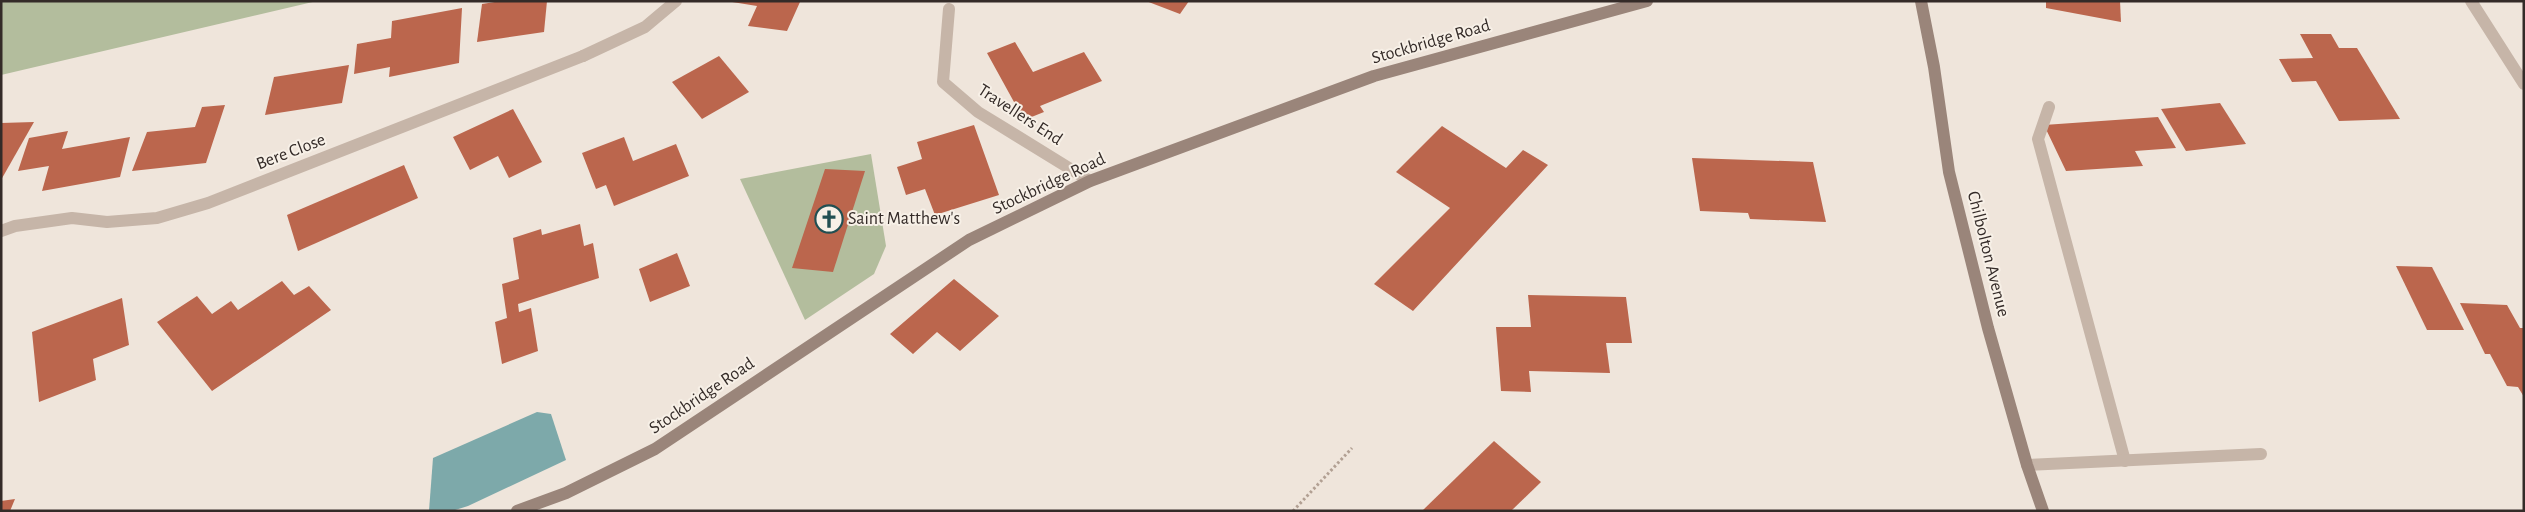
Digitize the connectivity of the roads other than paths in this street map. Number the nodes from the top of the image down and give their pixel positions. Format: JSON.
{"nodes":[{"id":1,"x":676,"y":1,"type":"edge"},
{"id":2,"x":1647,"y":1,"type":"edge"},
{"id":3,"x":1920,"y":1,"type":"edge"},
{"id":4,"x":2471,"y":1,"type":"edge"},
{"id":5,"x":1610,"y":5,"type":"edge"},
{"id":6,"x":949,"y":9,"type":"dead end"},
{"id":7,"x":2524,"y":84,"type":"edge"},
{"id":8,"x":2049,"y":107,"type":"dead end"},
{"id":9,"x":1090,"y":182,"type":"junction"},
{"id":10,"x":1,"y":231,"type":"edge"},
{"id":11,"x":2261,"y":454,"type":"dead end"},
{"id":12,"x":2125,"y":460,"type":"junction"},
{"id":13,"x":2027,"y":465,"type":"junction"},
{"id":14,"x":517,"y":511,"type":"edge"},
{"id":15,"x":2043,"y":511,"type":"edge"}],
"edges":[{"from":1,"to":10,"type":"street","name":"Bere Close"},
{"from":2,"to":5,"type":"main road","name":"Stockbridge Road"},
{"from":3,"to":13,"type":"main road","name":"Chilbolton Avenue"},
{"from":4,"to":7,"type":"street"},
{"from":5,"to":9,"type":"main road","name":"Stockbridge Road"},
{"from":6,"to":9,"type":"street","name":"Travellers End"},
{"from":8,"to":12,"type":"street"},
{"from":9,"to":14,"type":"main road","name":"Stockbridge Road"},
{"from":11,"to":12,"type":"street"},
{"from":12,"to":13,"type":"street"},
{"from":13,"to":15,"type":"main road","name":"Chilbolton Avenue"}]}
